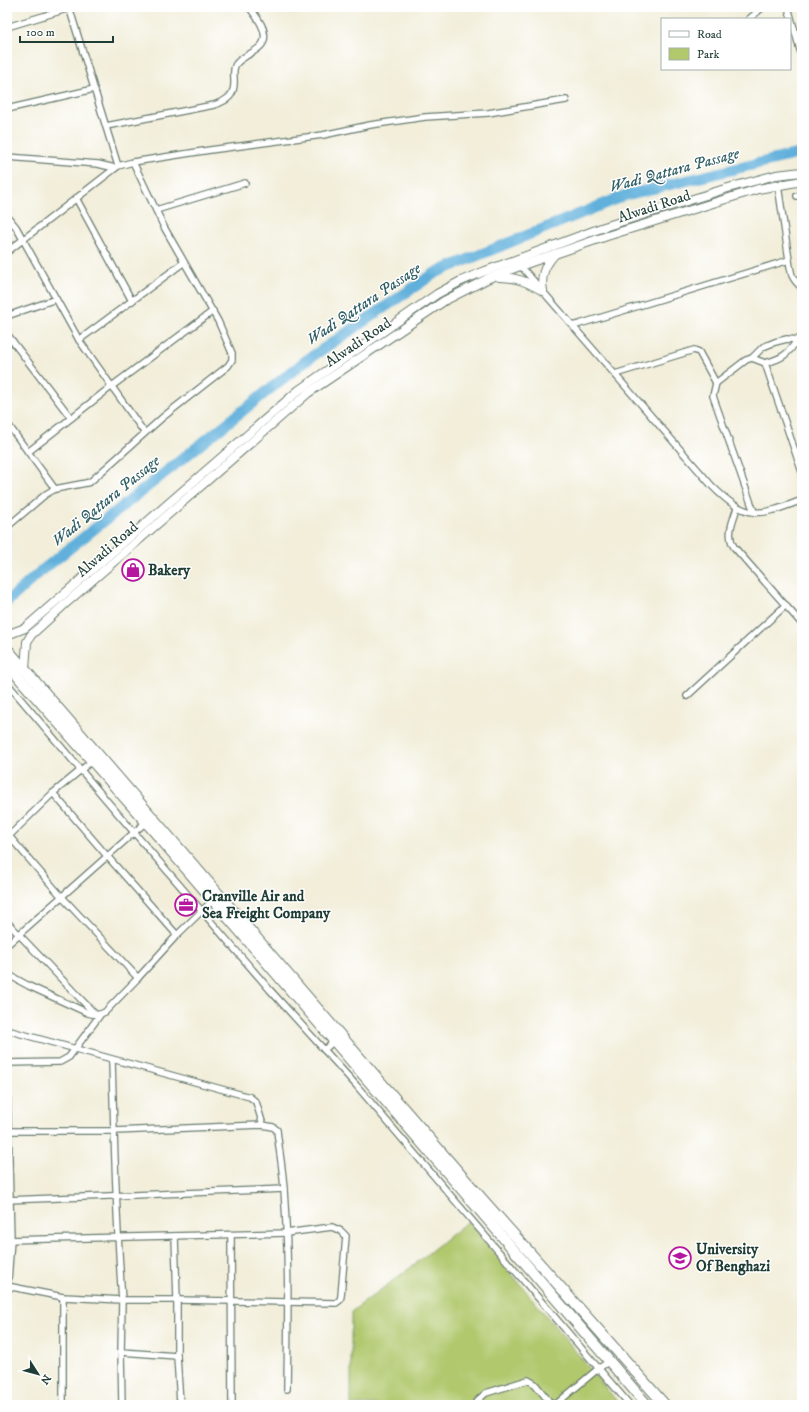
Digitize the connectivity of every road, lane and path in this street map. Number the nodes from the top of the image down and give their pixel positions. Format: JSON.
{"nodes":[{"id":1,"x":249,"y":7,"type":"edge"},
{"id":2,"x":764,"y":7,"type":"edge"},
{"id":3,"x":788,"y":7,"type":"edge"},
{"id":4,"x":69,"y":8,"type":"edge"},
{"id":5,"x":750,"y":18,"type":"edge"},
{"id":6,"x":7,"y":27,"type":"edge"},
{"id":7,"x":802,"y":57,"type":"edge"},
{"id":8,"x":94,"y":89,"type":"junction"},
{"id":9,"x":566,"y":100,"type":"dead end"},
{"id":10,"x":7,"y":109,"type":"edge"},
{"id":11,"x":106,"y":126,"type":"junction"},
{"id":12,"x":7,"y":157,"type":"edge"},
{"id":13,"x":133,"y":162,"type":"junction"},
{"id":14,"x":116,"y":167,"type":"junction"},
{"id":15,"x":802,"y":172,"type":"edge"},
{"id":16,"x":802,"y":181,"type":"edge"},
{"id":17,"x":244,"y":183,"type":"dead end"},
{"id":18,"x":778,"y":185,"type":"junction"},
{"id":19,"x":76,"y":198,"type":"junction"},
{"id":20,"x":156,"y":210,"type":"junction"},
{"id":21,"x":7,"y":216,"type":"edge"},
{"id":22,"x":23,"y":240,"type":"junction"},
{"id":23,"x":7,"y":252,"type":"edge"},
{"id":24,"x":555,"y":254,"type":"junction"},
{"id":25,"x":514,"y":259,"type":"junction"},
{"id":26,"x":789,"y":260,"type":"junction"},
{"id":27,"x":183,"y":263,"type":"junction"},
{"id":28,"x":520,"y":266,"type":"junction"},
{"id":29,"x":489,"y":278,"type":"junction"},
{"id":30,"x":802,"y":288,"type":"edge"},
{"id":31,"x":543,"y":291,"type":"junction"},
{"id":32,"x":56,"y":299,"type":"junction"},
{"id":33,"x":132,"y":302,"type":"junction"},
{"id":34,"x":213,"y":311,"type":"junction"},
{"id":35,"x":7,"y":316,"type":"edge"},
{"id":36,"x":573,"y":326,"type":"junction"},
{"id":37,"x":7,"y":334,"type":"edge"},
{"id":38,"x":79,"y":340,"type":"junction"},
{"id":39,"x":800,"y":340,"type":"edge"},
{"id":40,"x":752,"y":358,"type":"junction"},
{"id":41,"x":765,"y":363,"type":"junction"},
{"id":42,"x":615,"y":374,"type":"junction"},
{"id":43,"x":716,"y":383,"type":"junction"},
{"id":44,"x":112,"y":386,"type":"junction"},
{"id":45,"x":290,"y":403,"type":"junction"},
{"id":46,"x":71,"y":418,"type":"junction"},
{"id":47,"x":7,"y":423,"type":"edge"},
{"id":48,"x":144,"y":432,"type":"junction"},
{"id":49,"x":28,"y":452,"type":"junction"},
{"id":50,"x":218,"y":466,"type":"junction"},
{"id":51,"x":802,"y":472,"type":"edge"},
{"id":52,"x":55,"y":488,"type":"junction"},
{"id":53,"x":802,"y":500,"type":"edge"},
{"id":54,"x":162,"y":508,"type":"junction"},
{"id":55,"x":737,"y":508,"type":"junction"},
{"id":56,"x":754,"y":512,"type":"junction"},
{"id":57,"x":167,"y":516,"type":"junction"},
{"id":58,"x":7,"y":527,"type":"edge"},
{"id":59,"x":786,"y":606,"type":"junction"},
{"id":60,"x":802,"y":624,"type":"edge"},
{"id":61,"x":25,"y":628,"type":"junction"},
{"id":62,"x":7,"y":633,"type":"edge"},
{"id":63,"x":31,"y":635,"type":"junction"},
{"id":64,"x":7,"y":649,"type":"edge"},
{"id":65,"x":7,"y":662,"type":"edge"},
{"id":66,"x":25,"y":669,"type":"junction"},
{"id":67,"x":20,"y":679,"type":"junction"},
{"id":68,"x":8,"y":685,"type":"edge"},
{"id":69,"x":687,"y":696,"type":"dead end"},
{"id":70,"x":93,"y":760,"type":"junction"},
{"id":71,"x":80,"y":771,"type":"junction"},
{"id":72,"x":53,"y":794,"type":"junction"},
{"id":73,"x":146,"y":822,"type":"junction"},
{"id":74,"x":134,"y":833,"type":"junction"},
{"id":75,"x":8,"y":837,"type":"edge"},
{"id":76,"x":106,"y":856,"type":"junction"},
{"id":77,"x":62,"y":896,"type":"junction"},
{"id":78,"x":212,"y":900,"type":"junction"},
{"id":79,"x":202,"y":910,"type":"junction"},
{"id":80,"x":7,"y":922,"type":"edge"},
{"id":81,"x":19,"y":935,"type":"junction"},
{"id":82,"x":177,"y":935,"type":"junction"},
{"id":83,"x":7,"y":945,"type":"edge"},
{"id":84,"x":7,"y":974,"type":"edge"},
{"id":85,"x":138,"y":978,"type":"junction"},
{"id":86,"x":98,"y":1015,"type":"junction"},
{"id":87,"x":7,"y":1030,"type":"edge"},
{"id":88,"x":334,"y":1042,"type":"junction"},
{"id":89,"x":75,"y":1050,"type":"junction"},
{"id":90,"x":324,"y":1050,"type":"junction"},
{"id":91,"x":112,"y":1060,"type":"junction"},
{"id":92,"x":7,"y":1063,"type":"edge"},
{"id":93,"x":7,"y":1081,"type":"edge"},
{"id":94,"x":263,"y":1125,"type":"junction"},
{"id":95,"x":8,"y":1131,"type":"edge"},
{"id":96,"x":114,"y":1131,"type":"junction"},
{"id":97,"x":284,"y":1189,"type":"junction"},
{"id":98,"x":116,"y":1196,"type":"junction"},
{"id":99,"x":9,"y":1200,"type":"edge"},
{"id":100,"x":286,"y":1234,"type":"junction"},
{"id":101,"x":231,"y":1235,"type":"junction"},
{"id":102,"x":175,"y":1236,"type":"junction"},
{"id":103,"x":117,"y":1238,"type":"junction"},
{"id":104,"x":9,"y":1240,"type":"edge"},
{"id":105,"x":7,"y":1286,"type":"edge"},
{"id":106,"x":7,"y":1295,"type":"edge"},
{"id":107,"x":63,"y":1297,"type":"junction"},
{"id":108,"x":122,"y":1300,"type":"junction"},
{"id":109,"x":177,"y":1300,"type":"junction"},
{"id":110,"x":232,"y":1301,"type":"junction"},
{"id":111,"x":288,"y":1302,"type":"junction"},
{"id":112,"x":121,"y":1352,"type":"junction"},
{"id":113,"x":177,"y":1356,"type":"junction"},
{"id":114,"x":610,"y":1361,"type":"junction"},
{"id":115,"x":599,"y":1368,"type":"junction"},
{"id":116,"x":287,"y":1389,"type":"dead end"},
{"id":117,"x":232,"y":1403,"type":"dead end"},
{"id":118,"x":63,"y":1405,"type":"edge"},
{"id":119,"x":122,"y":1405,"type":"edge"},
{"id":120,"x":179,"y":1405,"type":"edge"},
{"id":121,"x":475,"y":1405,"type":"edge"},
{"id":122,"x":552,"y":1405,"type":"edge"},
{"id":123,"x":555,"y":1405,"type":"edge"},
{"id":124,"x":630,"y":1405,"type":"edge"},
{"id":125,"x":647,"y":1405,"type":"edge"},
{"id":126,"x":664,"y":1405,"type":"edge"}],
"edges":[{"from":1,"to":11,"type":"street"},
{"from":2,"to":5,"type":"street"},
{"from":3,"to":7,"type":"street"},
{"from":4,"to":6,"type":"street"},
{"from":4,"to":8,"type":"street"},
{"from":8,"to":10,"type":"street"},
{"from":8,"to":11,"type":"street"},
{"from":9,"to":13,"type":"street"},
{"from":11,"to":14,"type":"street"},
{"from":12,"to":14,"type":"street"},
{"from":13,"to":14,"type":"street"},
{"from":13,"to":20,"type":"street"},
{"from":14,"to":19,"type":"street"},
{"from":15,"to":25,"type":"main road","name":"Alwadi Road"},
{"from":16,"to":18,"type":"main road","name":"Alwadi Road"},
{"from":17,"to":20,"type":"street"},
{"from":18,"to":24,"type":"main road","name":"Alwadi Road"},
{"from":18,"to":26,"type":"street"},
{"from":19,"to":22,"type":"street"},
{"from":19,"to":33,"type":"street"},
{"from":20,"to":27,"type":"street"},
{"from":21,"to":22,"type":"street"},
{"from":22,"to":23,"type":"street"},
{"from":22,"to":32,"type":"street"},
{"from":24,"to":28,"type":"main road","name":"Alwadi Road"},
{"from":24,"to":31,"type":"main road"},
{"from":25,"to":28,"type":"street"},
{"from":25,"to":45,"type":"main road","name":"Alwadi Road"},
{"from":26,"to":30,"type":"street"},
{"from":26,"to":36,"type":"street"},
{"from":27,"to":33,"type":"street"},
{"from":27,"to":34,"type":"street"},
{"from":28,"to":29,"type":"main road","name":"Alwadi Road"},
{"from":28,"to":31,"type":"street"},
{"from":29,"to":31,"type":"main road"},
{"from":29,"to":45,"type":"main road","name":"Alwadi Road"},
{"from":31,"to":36,"type":"street"},
{"from":32,"to":35,"type":"street"},
{"from":32,"to":38,"type":"street"},
{"from":33,"to":38,"type":"street"},
{"from":34,"to":44,"type":"street"},
{"from":34,"to":48,"type":"street"},
{"from":36,"to":42,"type":"street"},
{"from":37,"to":46,"type":"street"},
{"from":38,"to":44,"type":"street"},
{"from":39,"to":40,"type":"street"},
{"from":39,"to":41,"type":"street"},
{"from":40,"to":41,"type":"street"},
{"from":40,"to":43,"type":"street"},
{"from":41,"to":51,"type":"street"},
{"from":42,"to":43,"type":"street"},
{"from":42,"to":55,"type":"street"},
{"from":43,"to":56,"type":"street"},
{"from":44,"to":46,"type":"street"},
{"from":44,"to":48,"type":"street"},
{"from":45,"to":50,"type":"main road","name":"Alwadi Road"},
{"from":46,"to":49,"type":"street"},
{"from":47,"to":49,"type":"street"},
{"from":48,"to":52,"type":"street"},
{"from":49,"to":52,"type":"street"},
{"from":50,"to":54,"type":"main road","name":"Alwadi Road"},
{"from":50,"to":57,"type":"main road","name":"Alwadi Road"},
{"from":52,"to":58,"type":"street"},
{"from":53,"to":56,"type":"street"},
{"from":54,"to":57,"type":"main road"},
{"from":54,"to":61,"type":"main road","name":"Alwadi Road"},
{"from":55,"to":56,"type":"street"},
{"from":55,"to":59,"type":"street"},
{"from":57,"to":63,"type":"main road","name":"Alwadi Road"},
{"from":59,"to":60,"type":"street"},
{"from":59,"to":69,"type":"street"},
{"from":61,"to":62,"type":"main road","name":"Alwadi Road"},
{"from":61,"to":63,"type":"main road"},
{"from":63,"to":66,"type":"main road"},
{"from":64,"to":66,"type":"highway"},
{"from":65,"to":67,"type":"highway"},
{"from":66,"to":126,"type":"highway"},
{"from":67,"to":68,"type":"street"},
{"from":67,"to":70,"type":"highway"},
{"from":68,"to":71,"type":"street"},
{"from":70,"to":71,"type":"street"},
{"from":70,"to":73,"type":"highway"},
{"from":71,"to":72,"type":"street"},
{"from":71,"to":74,"type":"street"},
{"from":72,"to":75,"type":"street"},
{"from":72,"to":76,"type":"street"},
{"from":73,"to":74,"type":"street"},
{"from":73,"to":78,"type":"highway"},
{"from":74,"to":76,"type":"street"},
{"from":74,"to":79,"type":"street"},
{"from":75,"to":77,"type":"street"},
{"from":76,"to":77,"type":"street"},
{"from":76,"to":82,"type":"street"},
{"from":77,"to":81,"type":"street"},
{"from":77,"to":85,"type":"street"},
{"from":78,"to":79,"type":"street"},
{"from":78,"to":88,"type":"highway"},
{"from":79,"to":82,"type":"street"},
{"from":79,"to":90,"type":"street"},
{"from":80,"to":81,"type":"street"},
{"from":81,"to":83,"type":"street"},
{"from":81,"to":86,"type":"street"},
{"from":82,"to":85,"type":"street"},
{"from":84,"to":86,"type":"street"},
{"from":85,"to":86,"type":"street"},
{"from":86,"to":89,"type":"street"},
{"from":87,"to":89,"type":"street"},
{"from":88,"to":90,"type":"street"},
{"from":88,"to":114,"type":"highway"},
{"from":89,"to":91,"type":"street"},
{"from":89,"to":92,"type":"street"},
{"from":90,"to":115,"type":"street"},
{"from":91,"to":94,"type":"street"},
{"from":91,"to":96,"type":"street"},
{"from":93,"to":95,"type":"street"},
{"from":94,"to":96,"type":"street"},
{"from":94,"to":97,"type":"street"},
{"from":95,"to":96,"type":"street"},
{"from":95,"to":99,"type":"street"},
{"from":96,"to":98,"type":"street"},
{"from":97,"to":98,"type":"street"},
{"from":97,"to":100,"type":"street"},
{"from":98,"to":99,"type":"street"},
{"from":98,"to":103,"type":"street"},
{"from":99,"to":104,"type":"street"},
{"from":100,"to":101,"type":"street"},
{"from":100,"to":111,"type":"street"},
{"from":100,"to":111,"type":"street"},
{"from":101,"to":102,"type":"street"},
{"from":101,"to":110,"type":"street"},
{"from":102,"to":103,"type":"street"},
{"from":102,"to":109,"type":"street"},
{"from":103,"to":104,"type":"street"},
{"from":103,"to":108,"type":"street"},
{"from":104,"to":105,"type":"street"},
{"from":105,"to":106,"type":"street"},
{"from":105,"to":107,"type":"street"},
{"from":107,"to":108,"type":"street"},
{"from":107,"to":118,"type":"street"},
{"from":108,"to":109,"type":"street"},
{"from":108,"to":112,"type":"street"},
{"from":109,"to":110,"type":"street"},
{"from":109,"to":113,"type":"street"},
{"from":110,"to":111,"type":"street"},
{"from":110,"to":117,"type":"street"},
{"from":111,"to":116,"type":"street"},
{"from":112,"to":113,"type":"street"},
{"from":112,"to":119,"type":"street"},
{"from":113,"to":120,"type":"street"},
{"from":114,"to":115,"type":"street"},
{"from":114,"to":125,"type":"highway"},
{"from":115,"to":123,"type":"street"},
{"from":115,"to":124,"type":"street"},
{"from":121,"to":122,"type":"street"}]}
